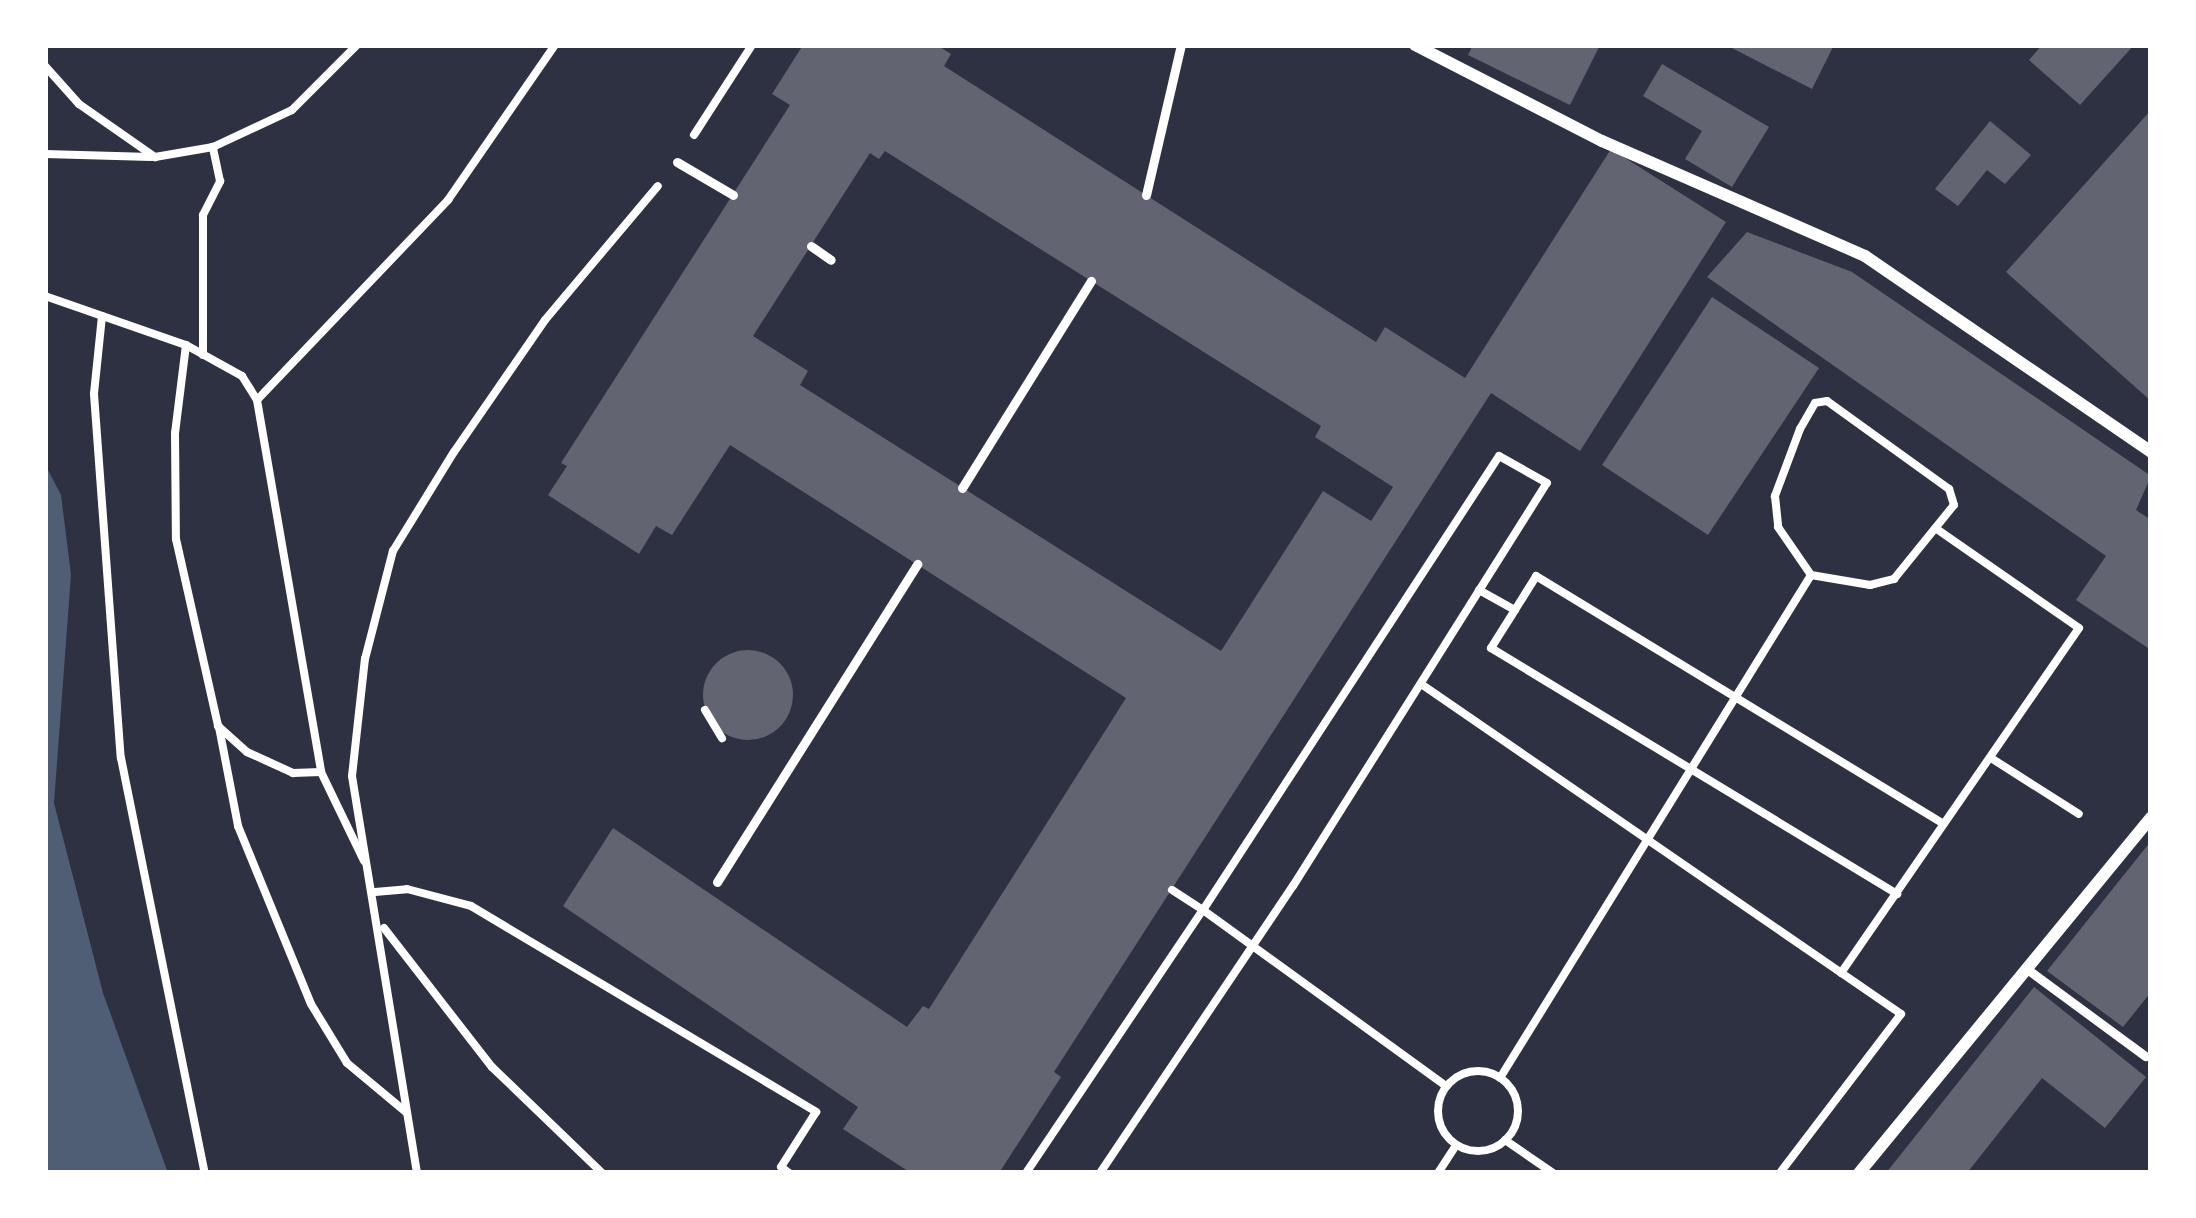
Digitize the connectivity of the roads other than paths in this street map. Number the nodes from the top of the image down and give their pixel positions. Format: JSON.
{"nodes":[{"id":1,"x":1181,"y":45,"type":"edge"},
{"id":2,"x":1415,"y":45,"type":"edge"},
{"id":3,"x":677,"y":162,"type":"road end"},
{"id":4,"x":733,"y":195,"type":"dead end"},
{"id":5,"x":1146,"y":195,"type":"dead end"},
{"id":6,"x":811,"y":246,"type":"dead end"},
{"id":7,"x":831,"y":260,"type":"dead end"},
{"id":8,"x":1091,"y":281,"type":"dead end"},
{"id":9,"x":2151,"y":452,"type":"edge"},
{"id":10,"x":962,"y":488,"type":"dead end"},
{"id":11,"x":917,"y":564,"type":"dead end"},
{"id":12,"x":2151,"y":818,"type":"edge"},
{"id":13,"x":717,"y":882,"type":"dead end"},
{"id":14,"x":2026,"y":969,"type":"junction"},
{"id":15,"x":2145,"y":1056,"type":"dead end"},
{"id":16,"x":1859,"y":1173,"type":"edge"}],
"edges":[{"from":1,"to":5,"type":"lane"},
{"from":2,"to":9,"type":"street"},
{"from":3,"to":4,"type":"lane"},
{"from":6,"to":7,"type":"lane"},
{"from":8,"to":10,"type":"lane"},
{"from":11,"to":13,"type":"lane"},
{"from":12,"to":14,"type":"street"},
{"from":14,"to":15,"type":"lane"},
{"from":14,"to":16,"type":"street"}]}
